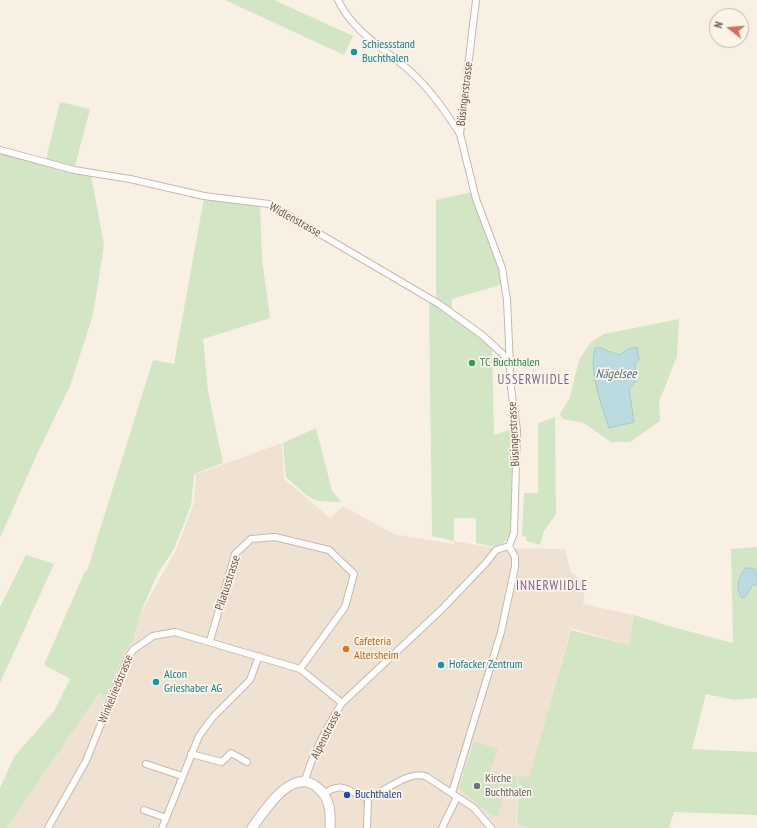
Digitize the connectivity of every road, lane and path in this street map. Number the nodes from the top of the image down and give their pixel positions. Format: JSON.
{"nodes":[{"id":1,"x":338,"y":0,"type":"edge"},
{"id":2,"x":476,"y":0,"type":"edge"},
{"id":3,"x":460,"y":134,"type":"junction"},
{"id":4,"x":0,"y":150,"type":"edge"},
{"id":5,"x":509,"y":360,"type":"junction"},
{"id":6,"x":509,"y":546,"type":"junction"},
{"id":7,"x":210,"y":641,"type":"junction"},
{"id":8,"x":259,"y":656,"type":"junction"},
{"id":9,"x":300,"y":669,"type":"junction"},
{"id":10,"x":342,"y":703,"type":"junction"},
{"id":11,"x":191,"y":754,"type":"junction"},
{"id":12,"x":247,"y":762,"type":"dead end"},
{"id":13,"x":146,"y":764,"type":"dead end"},
{"id":14,"x":182,"y":776,"type":"junction"},
{"id":15,"x":305,"y":781,"type":"junction"},
{"id":16,"x":325,"y":793,"type":"junction"},
{"id":17,"x":455,"y":795,"type":"junction"},
{"id":18,"x":368,"y":798,"type":"junction"},
{"id":19,"x":144,"y":810,"type":"dead end"},
{"id":20,"x":166,"y":818,"type":"junction"},
{"id":21,"x":48,"y":828,"type":"edge"},
{"id":22,"x":162,"y":828,"type":"edge"},
{"id":23,"x":252,"y":828,"type":"edge"},
{"id":24,"x":330,"y":828,"type":"edge"},
{"id":25,"x":368,"y":828,"type":"edge"},
{"id":26,"x":442,"y":828,"type":"edge"},
{"id":27,"x":491,"y":828,"type":"edge"}],
"edges":[{"from":1,"to":3,"type":"street"},
{"from":2,"to":3,"type":"street","name":"Büsingerstrasse"},
{"from":3,"to":5,"type":"street","name":"Büsingerstrasse"},
{"from":4,"to":5,"type":"street","name":"Widlenstrasse"},
{"from":5,"to":6,"type":"street","name":"Büsingerstrasse"},
{"from":6,"to":10,"type":"street","name":"Alpenstrasse"},
{"from":6,"to":17,"type":"street"},
{"from":7,"to":8,"type":"street","name":"Winkelriedstrasse"},
{"from":7,"to":9,"type":"street","name":"Pilatusstrasse"},
{"from":7,"to":21,"type":"street","name":"Winkelriedstrasse"},
{"from":8,"to":9,"type":"street","name":"Winkelriedstrasse"},
{"from":8,"to":11,"type":"street"},
{"from":9,"to":10,"type":"street","name":"Winkelriedstrasse"},
{"from":10,"to":15,"type":"street","name":"Alpenstrasse"},
{"from":11,"to":12,"type":"street"},
{"from":11,"to":14,"type":"street"},
{"from":13,"to":14,"type":"street"},
{"from":14,"to":20,"type":"street"},
{"from":15,"to":16,"type":"street"},
{"from":15,"to":23,"type":"street"},
{"from":16,"to":18,"type":"street"},
{"from":16,"to":24,"type":"street"},
{"from":17,"to":18,"type":"street"},
{"from":17,"to":26,"type":"street"},
{"from":17,"to":27,"type":"street"},
{"from":18,"to":25,"type":"street"},
{"from":19,"to":20,"type":"street"},
{"from":20,"to":22,"type":"street"}]}
